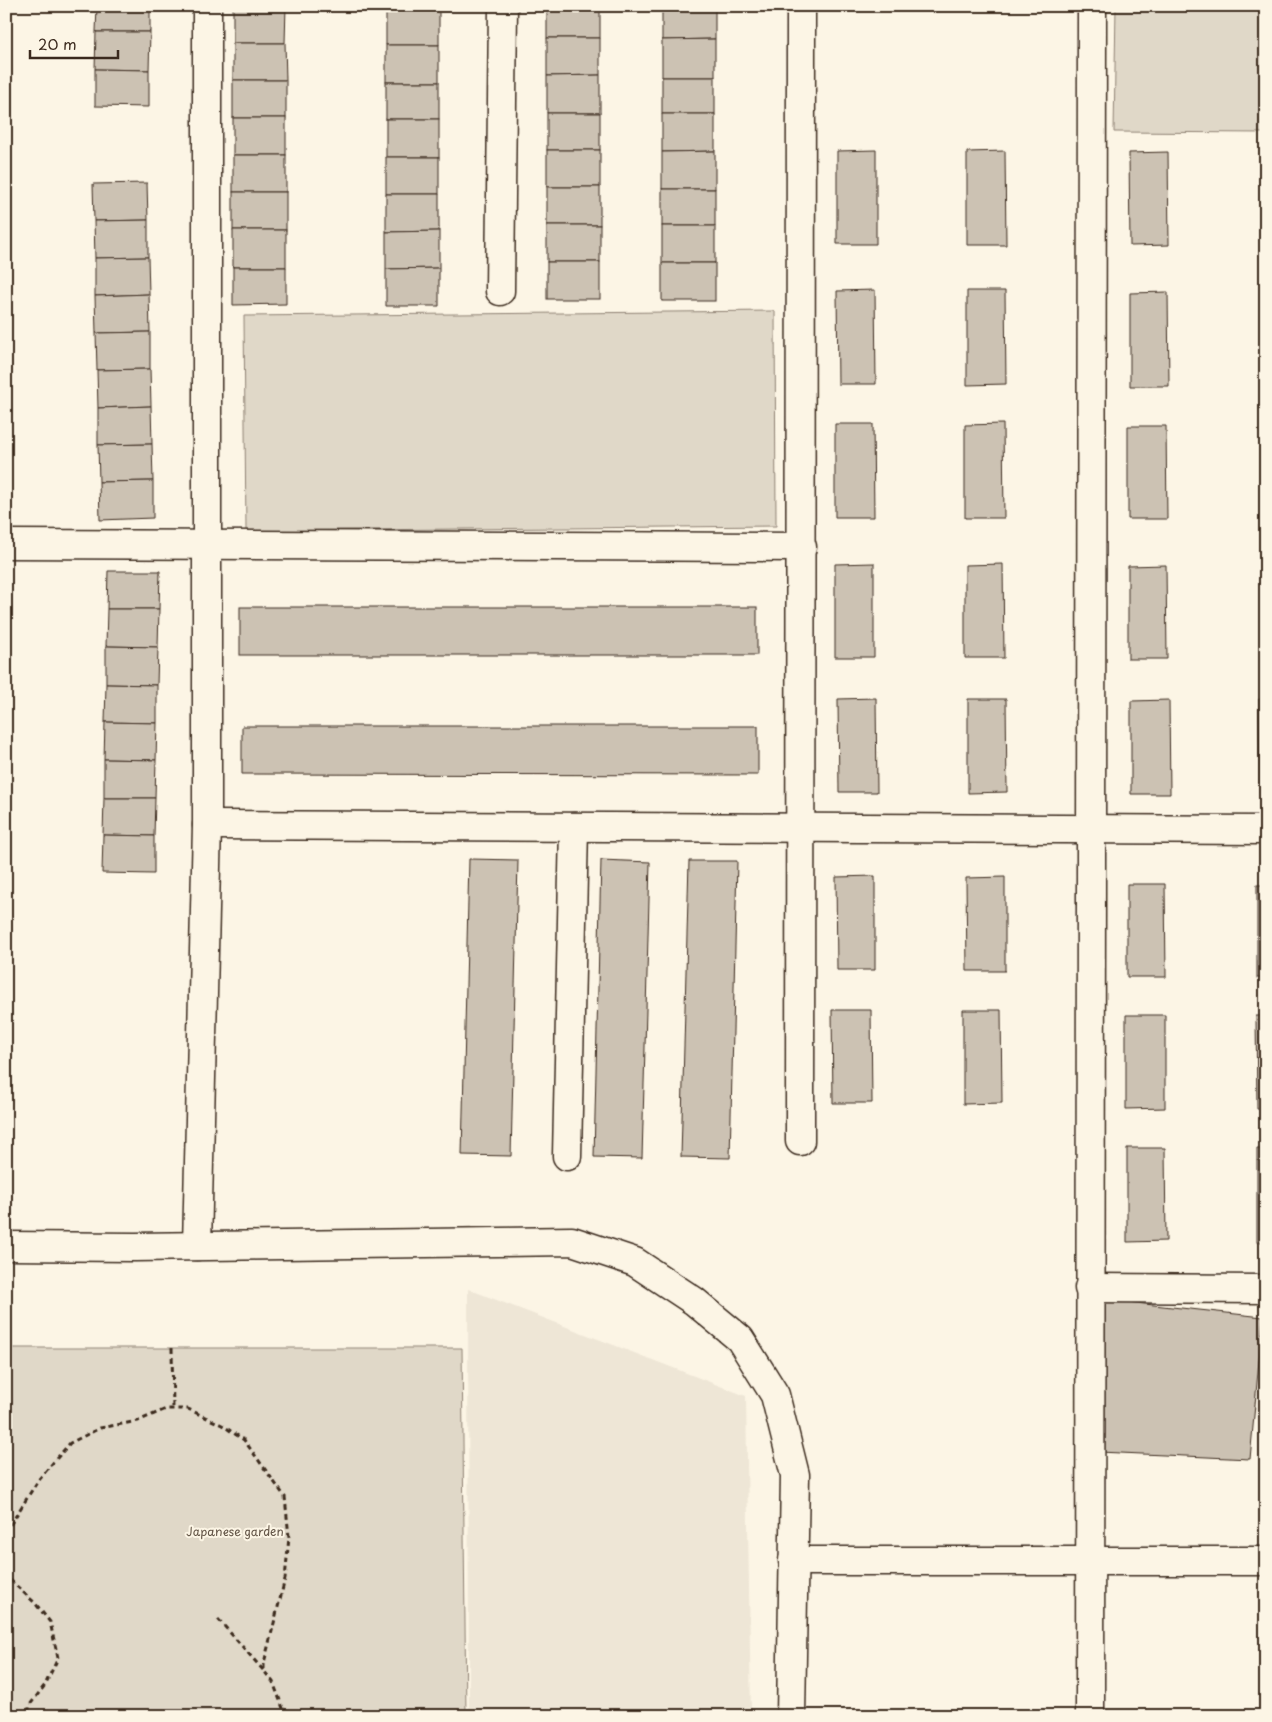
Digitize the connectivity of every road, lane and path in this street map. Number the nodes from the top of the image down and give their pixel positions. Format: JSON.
{"nodes":[{"id":1,"x":207,"y":6,"type":"edge"},
{"id":2,"x":503,"y":6,"type":"edge"},
{"id":3,"x":801,"y":6,"type":"edge"},
{"id":4,"x":1092,"y":6,"type":"edge"},
{"id":5,"x":500,"y":291,"type":"dead end"},
{"id":6,"x":6,"y":544,"type":"edge"},
{"id":7,"x":207,"y":546,"type":"junction"},
{"id":8,"x":802,"y":547,"type":"junction"},
{"id":9,"x":207,"y":825,"type":"junction"},
{"id":10,"x":574,"y":826,"type":"junction"},
{"id":11,"x":801,"y":828,"type":"junction"},
{"id":12,"x":1090,"y":829,"type":"junction"},
{"id":13,"x":1266,"y":830,"type":"edge"},
{"id":14,"x":800,"y":1141,"type":"dead end"},
{"id":15,"x":567,"y":1156,"type":"dead end"},
{"id":16,"x":6,"y":1246,"type":"edge"},
{"id":17,"x":198,"y":1246,"type":"junction"},
{"id":18,"x":1089,"y":1288,"type":"junction"},
{"id":19,"x":1266,"y":1289,"type":"edge"},
{"id":20,"x":172,"y":1348,"type":"dead end"},
{"id":21,"x":173,"y":1409,"type":"junction"},
{"id":22,"x":6,"y":1533,"type":"edge"},
{"id":23,"x":793,"y":1561,"type":"junction"},
{"id":24,"x":1090,"y":1561,"type":"junction"},
{"id":25,"x":1266,"y":1561,"type":"edge"},
{"id":26,"x":6,"y":1572,"type":"edge"},
{"id":27,"x":218,"y":1619,"type":"dead end"},
{"id":28,"x":264,"y":1671,"type":"junction"},
{"id":29,"x":28,"y":1716,"type":"edge"},
{"id":30,"x":284,"y":1716,"type":"edge"},
{"id":31,"x":791,"y":1716,"type":"edge"},
{"id":32,"x":1090,"y":1716,"type":"edge"}],
"edges":[{"from":1,"to":7,"type":"street"},
{"from":2,"to":5,"type":"street"},
{"from":3,"to":8,"type":"street"},
{"from":4,"to":12,"type":"street"},
{"from":6,"to":7,"type":"street"},
{"from":7,"to":8,"type":"street"},
{"from":7,"to":9,"type":"street"},
{"from":8,"to":11,"type":"street"},
{"from":9,"to":10,"type":"street"},
{"from":9,"to":17,"type":"street"},
{"from":10,"to":11,"type":"street"},
{"from":10,"to":15,"type":"street"},
{"from":11,"to":12,"type":"street"},
{"from":11,"to":14,"type":"street"},
{"from":12,"to":13,"type":"street"},
{"from":12,"to":18,"type":"street"},
{"from":16,"to":17,"type":"street"},
{"from":17,"to":23,"type":"street"},
{"from":18,"to":19,"type":"street"},
{"from":18,"to":24,"type":"street"},
{"from":20,"to":21,"type":"path"},
{"from":21,"to":22,"type":"path"},
{"from":21,"to":28,"type":"path"},
{"from":23,"to":24,"type":"street"},
{"from":23,"to":31,"type":"street"},
{"from":24,"to":25,"type":"street"},
{"from":24,"to":32,"type":"street"},
{"from":26,"to":29,"type":"path"},
{"from":27,"to":28,"type":"path"},
{"from":28,"to":30,"type":"path"}]}
